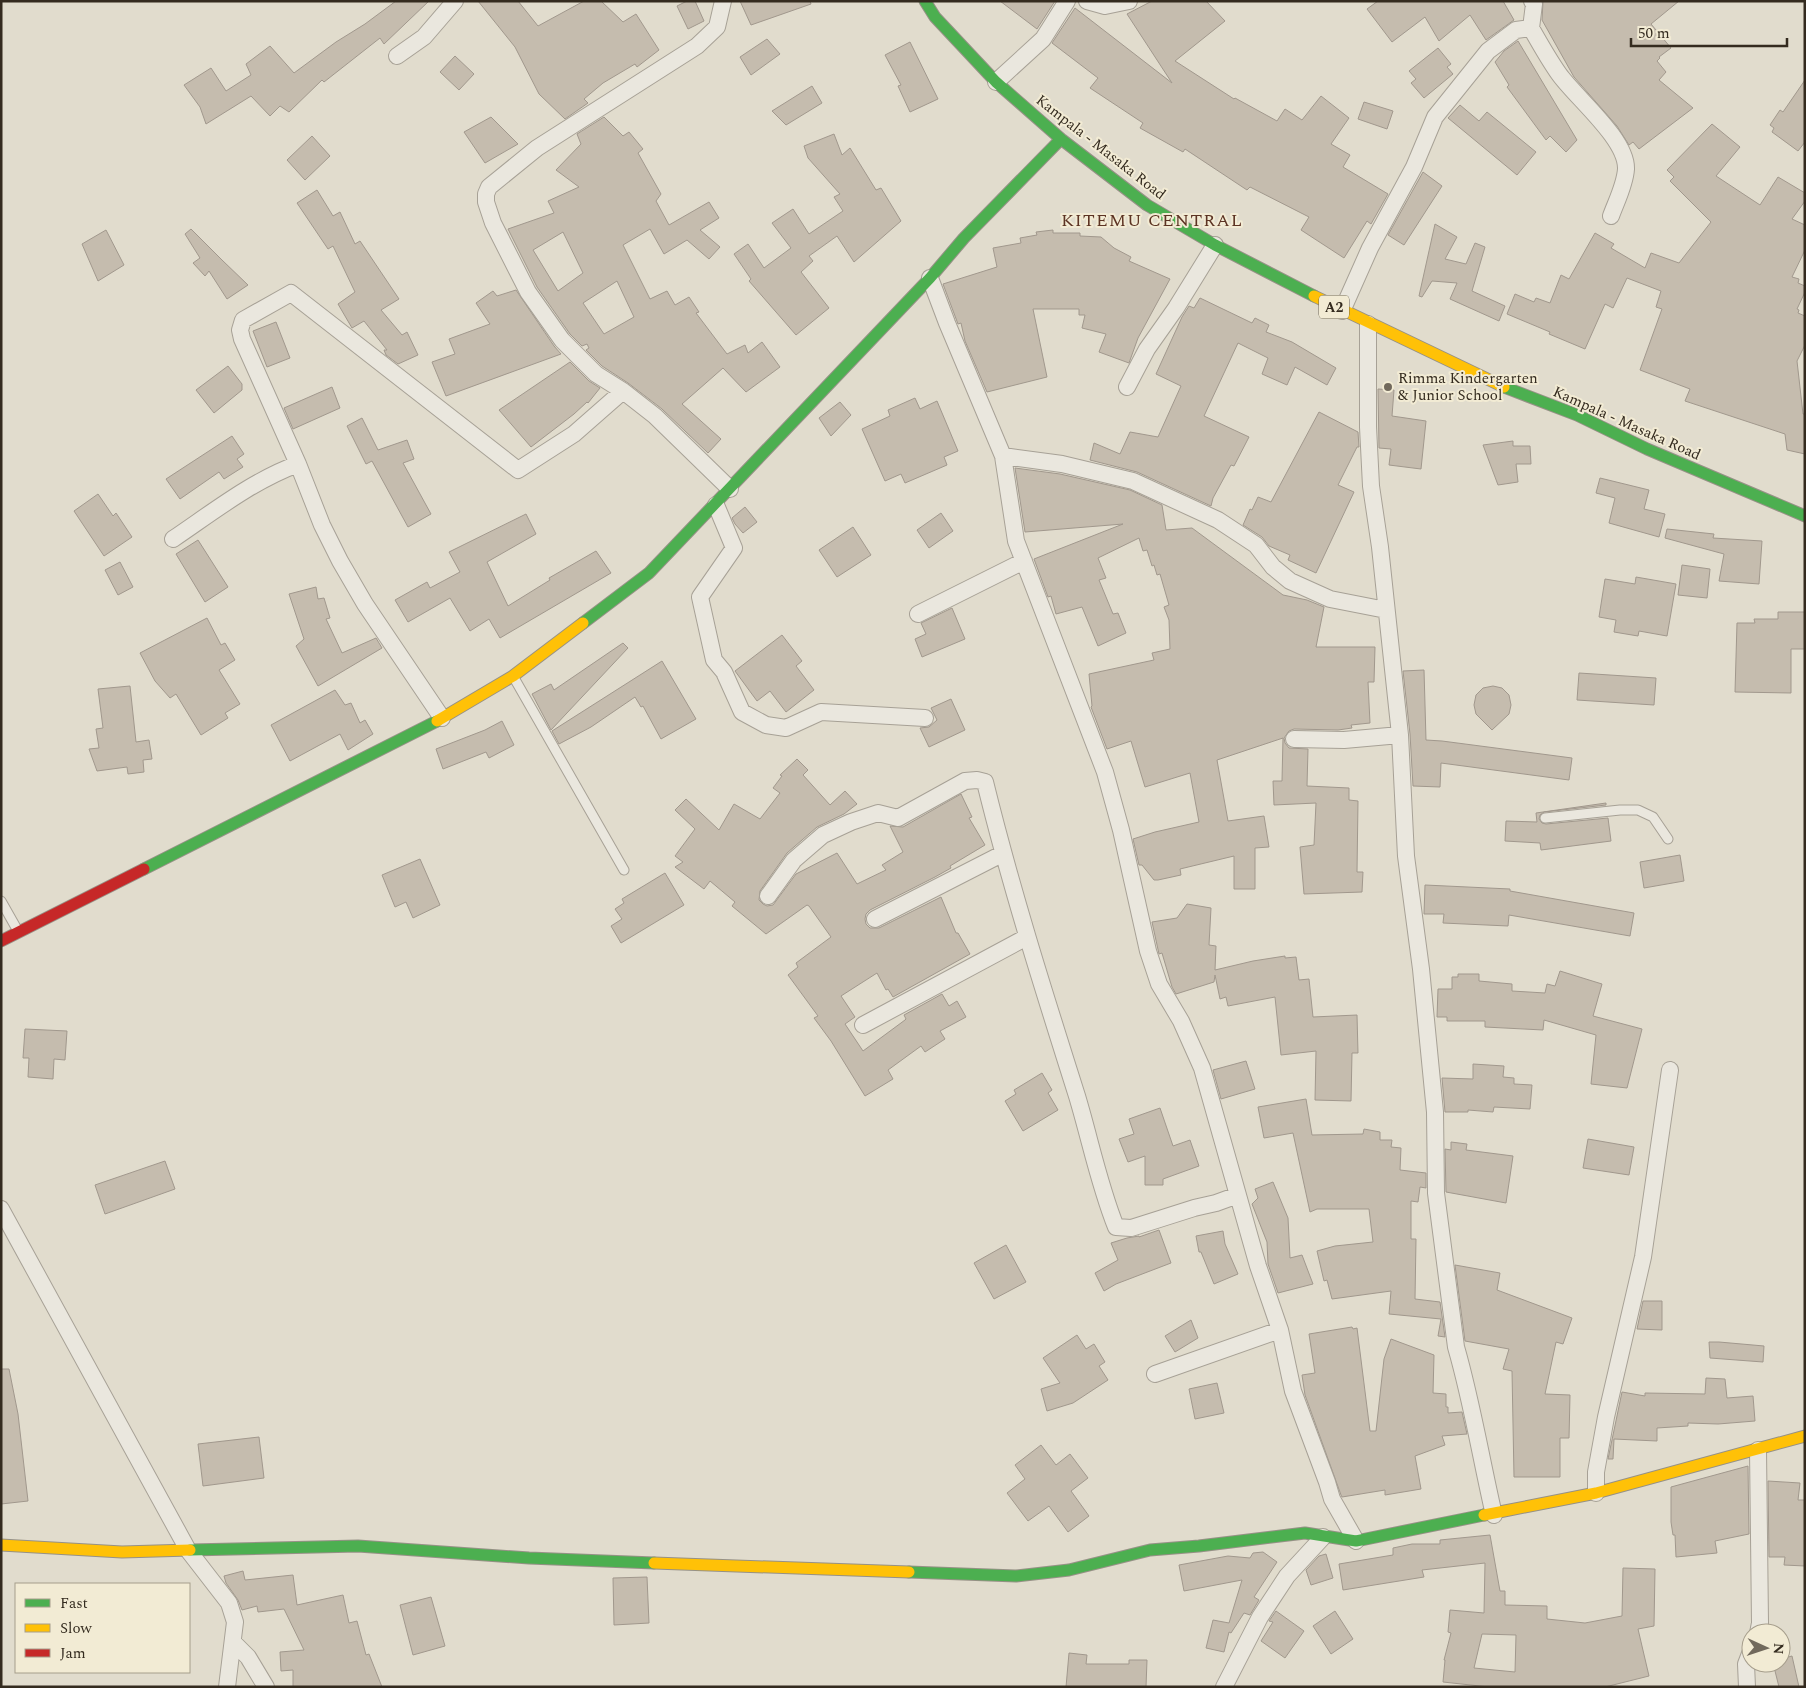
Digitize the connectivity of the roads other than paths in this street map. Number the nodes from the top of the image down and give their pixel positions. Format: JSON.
{"nodes":[{"id":1,"x":455,"y":1,"type":"edge"},
{"id":2,"x":723,"y":1,"type":"edge"},
{"id":3,"x":925,"y":1,"type":"edge"},
{"id":4,"x":1066,"y":1,"type":"edge"},
{"id":5,"x":1087,"y":1,"type":"edge"},
{"id":6,"x":1129,"y":1,"type":"edge"},
{"id":7,"x":1534,"y":2,"type":"edge"},
{"id":8,"x":1531,"y":28,"type":"junction"},
{"id":9,"x":397,"y":56,"type":"dead end"},
{"id":10,"x":996,"y":82,"type":"junction"},
{"id":11,"x":1061,"y":139,"type":"junction"},
{"id":12,"x":1611,"y":216,"type":"dead end"},
{"id":13,"x":1215,"y":245,"type":"junction"},
{"id":14,"x":930,"y":278,"type":"junction"},
{"id":15,"x":1342,"y":312,"type":"junction"},
{"id":16,"x":1368,"y":324,"type":"junction"},
{"id":17,"x":1127,"y":387,"type":"dead end"},
{"id":18,"x":624,"y":391,"type":"junction"},
{"id":19,"x":1003,"y":456,"type":"junction"},
{"id":20,"x":298,"y":464,"type":"junction"},
{"id":21,"x":730,"y":489,"type":"junction"},
{"id":22,"x":716,"y":505,"type":"junction"},
{"id":23,"x":1805,"y":516,"type":"edge"},
{"id":24,"x":173,"y":539,"type":"dead end"},
{"id":25,"x":1024,"y":561,"type":"junction"},
{"id":26,"x":1386,"y":610,"type":"junction"},
{"id":27,"x":918,"y":614,"type":"dead end"},
{"id":28,"x":512,"y":676,"type":"junction"},
{"id":29,"x":442,"y":718,"type":"junction"},
{"id":30,"x":925,"y":718,"type":"dead end"},
{"id":31,"x":1400,"y":735,"type":"junction"},
{"id":32,"x":1294,"y":738,"type":"dead end"},
{"id":33,"x":1544,"y":818,"type":"dead end"},
{"id":34,"x":1668,"y":839,"type":"dead end"},
{"id":35,"x":1002,"y":854,"type":"junction"},
{"id":36,"x":624,"y":870,"type":"dead end"},
{"id":37,"x":768,"y":896,"type":"dead end"},
{"id":38,"x":1,"y":901,"type":"edge"},
{"id":39,"x":875,"y":919,"type":"dead end"},
{"id":40,"x":18,"y":932,"type":"junction"},
{"id":41,"x":1027,"y":937,"type":"junction"},
{"id":42,"x":1,"y":941,"type":"edge"},
{"id":43,"x":863,"y":1025,"type":"dead end"},
{"id":44,"x":1670,"y":1070,"type":"dead end"},
{"id":45,"x":1238,"y":1195,"type":"junction"},
{"id":46,"x":1,"y":1209,"type":"edge"},
{"id":47,"x":1280,"y":1330,"type":"junction"},
{"id":48,"x":1155,"y":1374,"type":"dead end"},
{"id":49,"x":1805,"y":1436,"type":"edge"},
{"id":50,"x":1758,"y":1450,"type":"junction"},
{"id":51,"x":1596,"y":1493,"type":"junction"},
{"id":52,"x":1494,"y":1515,"type":"junction"},
{"id":53,"x":1322,"y":1537,"type":"junction"},
{"id":54,"x":1356,"y":1541,"type":"junction"},
{"id":55,"x":1,"y":1546,"type":"edge"},
{"id":56,"x":188,"y":1550,"type":"junction"},
{"id":57,"x":1760,"y":1623,"type":"edge"},
{"id":58,"x":233,"y":1642,"type":"junction"},
{"id":59,"x":1746,"y":1673,"type":"edge"},
{"id":60,"x":227,"y":1687,"type":"edge"},
{"id":61,"x":266,"y":1687,"type":"edge"},
{"id":62,"x":1224,"y":1687,"type":"edge"},
{"id":63,"x":1747,"y":1687,"type":"edge"}],
"edges":[{"from":1,"to":9,"type":"street"},
{"from":2,"to":18,"type":"street"},
{"from":3,"to":10,"type":"street","name":"Kampala - Masaka Road","number":"A2"},
{"from":4,"to":10,"type":"street"},
{"from":5,"to":6,"type":"street"},
{"from":7,"to":8,"type":"street"},
{"from":8,"to":12,"type":"street"},
{"from":8,"to":15,"type":"street"},
{"from":10,"to":11,"type":"street","name":"Kampala - Masaka Road","number":"A2"},
{"from":11,"to":13,"type":"street","name":"Kampala - Masaka Road","number":"A2"},
{"from":11,"to":14,"type":"street"},
{"from":13,"to":15,"type":"street","name":"Kampala - Masaka Road","number":"A2"},
{"from":13,"to":17,"type":"street"},
{"from":14,"to":19,"type":"street"},
{"from":14,"to":21,"type":"street"},
{"from":15,"to":16,"type":"street","name":"Kampala - Masaka Road","number":"A2"},
{"from":16,"to":23,"type":"street","name":"Kampala - Masaka Road","number":"A2"},
{"from":16,"to":26,"type":"street"},
{"from":18,"to":20,"type":"street"},
{"from":18,"to":21,"type":"street"},
{"from":19,"to":25,"type":"street"},
{"from":19,"to":26,"type":"street"},
{"from":20,"to":24,"type":"street"},
{"from":20,"to":29,"type":"street"},
{"from":21,"to":22,"type":"street"},
{"from":22,"to":28,"type":"street"},
{"from":22,"to":30,"type":"street"},
{"from":25,"to":27,"type":"street"},
{"from":25,"to":45,"type":"street"},
{"from":26,"to":31,"type":"street"},
{"from":28,"to":29,"type":"street"},
{"from":28,"to":36,"type":"lane"},
{"from":29,"to":40,"type":"street"},
{"from":31,"to":32,"type":"street"},
{"from":31,"to":52,"type":"street"},
{"from":33,"to":34,"type":"lane"},
{"from":35,"to":37,"type":"street"},
{"from":35,"to":39,"type":"street"},
{"from":35,"to":41,"type":"street"},
{"from":38,"to":40,"type":"lane"},
{"from":40,"to":42,"type":"street"},
{"from":41,"to":43,"type":"street"},
{"from":41,"to":45,"type":"street"},
{"from":44,"to":51,"type":"street"},
{"from":45,"to":47,"type":"street"},
{"from":46,"to":56,"type":"street"},
{"from":47,"to":48,"type":"street"},
{"from":47,"to":54,"type":"street"},
{"from":49,"to":50,"type":"street"},
{"from":50,"to":51,"type":"street"},
{"from":50,"to":57,"type":"street"},
{"from":51,"to":52,"type":"street"},
{"from":52,"to":54,"type":"street"},
{"from":53,"to":54,"type":"street"},
{"from":53,"to":56,"type":"street"},
{"from":53,"to":62,"type":"street"},
{"from":55,"to":56,"type":"street"},
{"from":56,"to":58,"type":"street"},
{"from":58,"to":60,"type":"street"},
{"from":58,"to":61,"type":"street"},
{"from":59,"to":63,"type":"street"}]}
